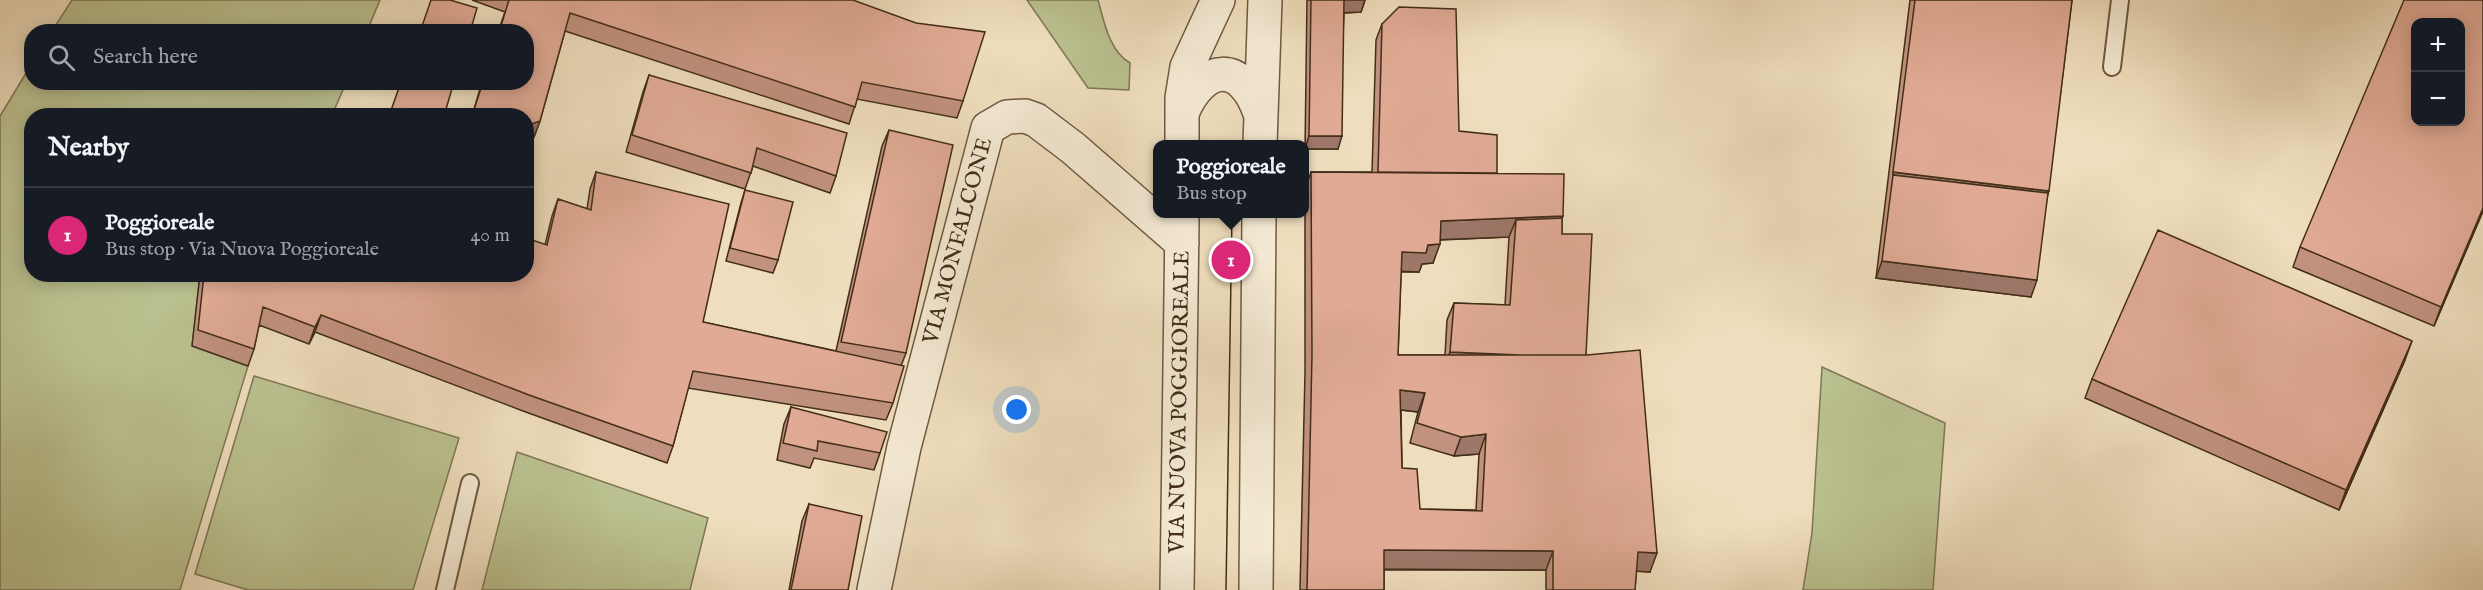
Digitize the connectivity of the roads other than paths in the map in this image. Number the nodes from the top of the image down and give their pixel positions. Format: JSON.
{"nodes":[{"id":1,"x":1218,"y":0,"type":"edge"},
{"id":2,"x":1265,"y":0,"type":"edge"},
{"id":3,"x":2120,"y":0,"type":"edge"},
{"id":4,"x":2112,"y":67,"type":"dead end"},
{"id":5,"x":1182,"y":129,"type":"edge"},
{"id":6,"x":1260,"y":129,"type":"edge"},
{"id":7,"x":1153,"y":207,"type":"edge"},
{"id":8,"x":1168,"y":218,"type":"edge"},
{"id":9,"x":1259,"y":218,"type":"edge"},
{"id":10,"x":1182,"y":228,"type":"edge"},
{"id":11,"x":470,"y":483,"type":"dead end"},
{"id":12,"x":445,"y":590,"type":"edge"},
{"id":13,"x":873,"y":590,"type":"edge"},
{"id":14,"x":1177,"y":590,"type":"edge"},
{"id":15,"x":1256,"y":590,"type":"edge"}],
"edges":[{"from":1,"to":5,"type":"street"},
{"from":2,"to":6,"type":"street"},
{"from":3,"to":4,"type":"lane"},
{"from":5,"to":6,"type":"street"},
{"from":7,"to":13,"type":"street","name":"VIA MONFALCONE"},
{"from":8,"to":10,"type":"street","name":"VIA MONFALCONE"},
{"from":9,"to":15,"type":"street"},
{"from":10,"to":14,"type":"street","name":"VIA NUOVA POGGIOREALE"},
{"from":11,"to":12,"type":"lane"}]}
